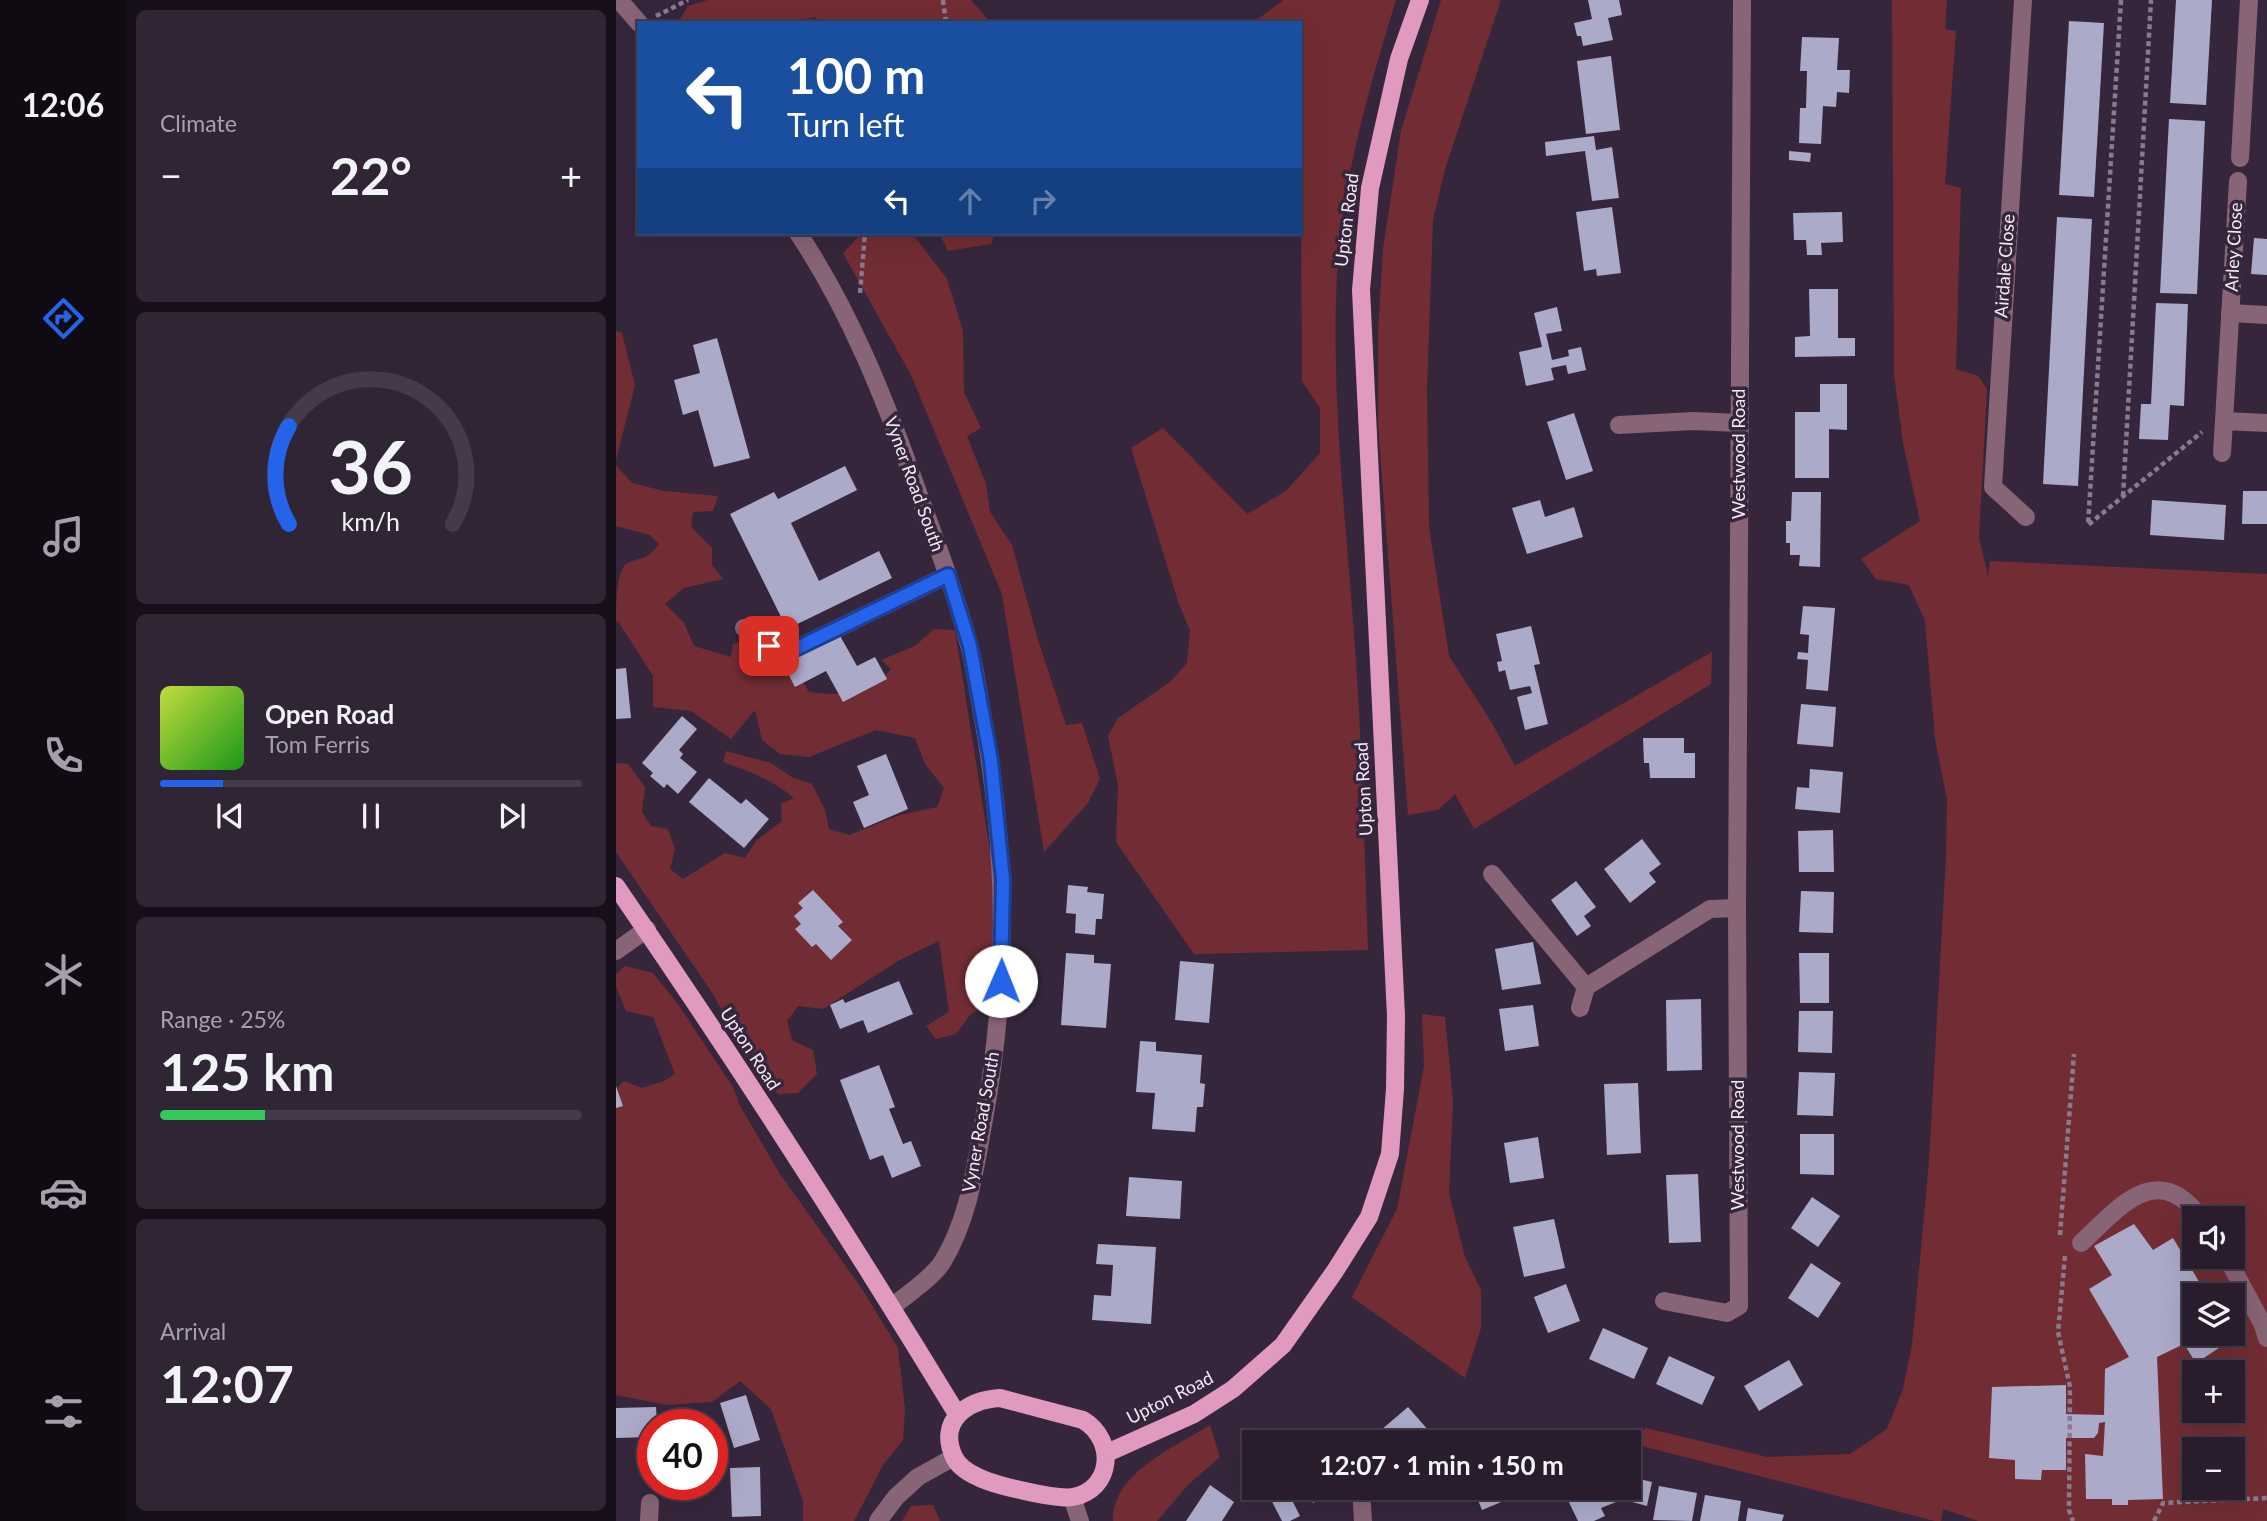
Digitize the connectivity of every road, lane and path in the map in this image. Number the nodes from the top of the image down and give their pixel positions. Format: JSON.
{"nodes":[{"id":1,"x":688,"y":0,"type":"edge"},
{"id":2,"x":943,"y":0,"type":"edge"},
{"id":3,"x":1420,"y":0,"type":"edge"},
{"id":4,"x":1742,"y":0,"type":"edge"},
{"id":5,"x":2023,"y":0,"type":"edge"},
{"id":6,"x":2121,"y":0,"type":"edge"},
{"id":7,"x":2151,"y":0,"type":"edge"},
{"id":8,"x":621,"y":2,"type":"edge"},
{"id":9,"x":2255,"y":10,"type":"edge"},
{"id":10,"x":646,"y":20,"type":"edge"},
{"id":11,"x":946,"y":21,"type":"edge"},
{"id":12,"x":2240,"y":158,"type":"dead end"},
{"id":13,"x":2238,"y":181,"type":"dead end"},
{"id":14,"x":799,"y":235,"type":"edge"},
{"id":15,"x":865,"y":235,"type":"edge"},
{"id":16,"x":860,"y":298,"type":"dead end"},
{"id":17,"x":2230,"y":313,"type":"junction"},
{"id":18,"x":2267,"y":316,"type":"edge"},
{"id":19,"x":2224,"y":417,"type":"junction"},
{"id":20,"x":1739,"y":423,"type":"junction"},
{"id":21,"x":2267,"y":423,"type":"edge"},
{"id":22,"x":1619,"y":425,"type":"dead end"},
{"id":23,"x":2222,"y":453,"type":"dead end"},
{"id":24,"x":2123,"y":497,"type":"junction"},
{"id":25,"x":2026,"y":517,"type":"dead end"},
{"id":26,"x":948,"y":575,"type":"junction"},
{"id":27,"x":744,"y":628,"type":"dead end"},
{"id":28,"x":1492,"y":874,"type":"dead end"},
{"id":29,"x":616,"y":886,"type":"edge"},
{"id":30,"x":1737,"y":908,"type":"junction"},
{"id":31,"x":647,"y":929,"type":"junction"},
{"id":32,"x":616,"y":951,"type":"edge"},
{"id":33,"x":1586,"y":987,"type":"junction"},
{"id":34,"x":1580,"y":1008,"type":"dead end"},
{"id":35,"x":2074,"y":1054,"type":"dead end"},
{"id":36,"x":2192,"y":1206,"type":"edge"},
{"id":37,"x":2060,"y":1235,"type":"dead end"},
{"id":38,"x":2073,"y":1245,"type":"joint"},
{"id":39,"x":2234,"y":1269,"type":"edge"},
{"id":40,"x":1664,"y":1301,"type":"dead end"},
{"id":41,"x":892,"y":1307,"type":"junction"},
{"id":42,"x":2267,"y":1338,"type":"edge"},
{"id":43,"x":957,"y":1414,"type":"junction"},
{"id":44,"x":1107,"y":1453,"type":"junction"},
{"id":45,"x":954,"y":1457,"type":"junction"},
{"id":46,"x":1072,"y":1497,"type":"junction"},
{"id":47,"x":2267,"y":1498,"type":"edge"},
{"id":48,"x":1362,"y":1500,"type":"edge"},
{"id":49,"x":650,"y":1503,"type":"dead end"},
{"id":50,"x":649,"y":1521,"type":"edge"},
{"id":51,"x":878,"y":1521,"type":"edge"},
{"id":52,"x":1080,"y":1521,"type":"edge"},
{"id":53,"x":1363,"y":1521,"type":"edge"},
{"id":54,"x":2073,"y":1521,"type":"edge"},
{"id":55,"x":2154,"y":1521,"type":"edge"}],
"edges":[{"from":1,"to":10,"type":"path"},
{"from":2,"to":11,"type":"path"},
{"from":3,"to":44,"type":"main road","name":"Upton Road"},
{"from":4,"to":20,"type":"street","name":"Westwood Road"},
{"from":5,"to":25,"type":"street","name":"Airdale Close"},
{"from":6,"to":24,"type":"path"},
{"from":7,"to":24,"type":"path"},
{"from":8,"to":10,"type":"street"},
{"from":9,"to":12,"type":"street"},
{"from":13,"to":17,"type":"street","name":"Arley Close"},
{"from":14,"to":26,"type":"street","name":"Vyner Road South"},
{"from":15,"to":16,"type":"path"},
{"from":17,"to":18,"type":"street","name":"Arley Close"},
{"from":17,"to":19,"type":"street","name":"Arley Close"},
{"from":19,"to":21,"type":"street"},
{"from":19,"to":23,"type":"street","name":"Arley Close"},
{"from":19,"to":24,"type":"path"},
{"from":20,"to":22,"type":"street"},
{"from":20,"to":30,"type":"street","name":"Westwood Road"},
{"from":26,"to":27,"type":"street"},
{"from":26,"to":41,"type":"street","name":"Vyner Road South"},
{"from":28,"to":33,"type":"street"},
{"from":29,"to":31,"type":"main road","name":"Upton Road"},
{"from":30,"to":33,"type":"street"},
{"from":30,"to":40,"type":"street","name":"Westwood Road"},
{"from":31,"to":32,"type":"street"},
{"from":31,"to":41,"type":"main road","name":"Upton Road"},
{"from":33,"to":34,"type":"street"},
{"from":35,"to":37,"type":"path"},
{"from":36,"to":38,"type":"street"},
{"from":38,"to":54,"type":"path"},
{"from":39,"to":42,"type":"street"},
{"from":41,"to":43,"type":"main road","name":"Upton Road"},
{"from":43,"to":44,"type":"main road"},
{"from":43,"to":45,"type":"main road"},
{"from":44,"to":46,"type":"main road"},
{"from":45,"to":46,"type":"main road"},
{"from":45,"to":51,"type":"street"},
{"from":46,"to":52,"type":"street"},
{"from":47,"to":55,"type":"path"},
{"from":48,"to":53,"type":"street"},
{"from":49,"to":50,"type":"street"}]}
